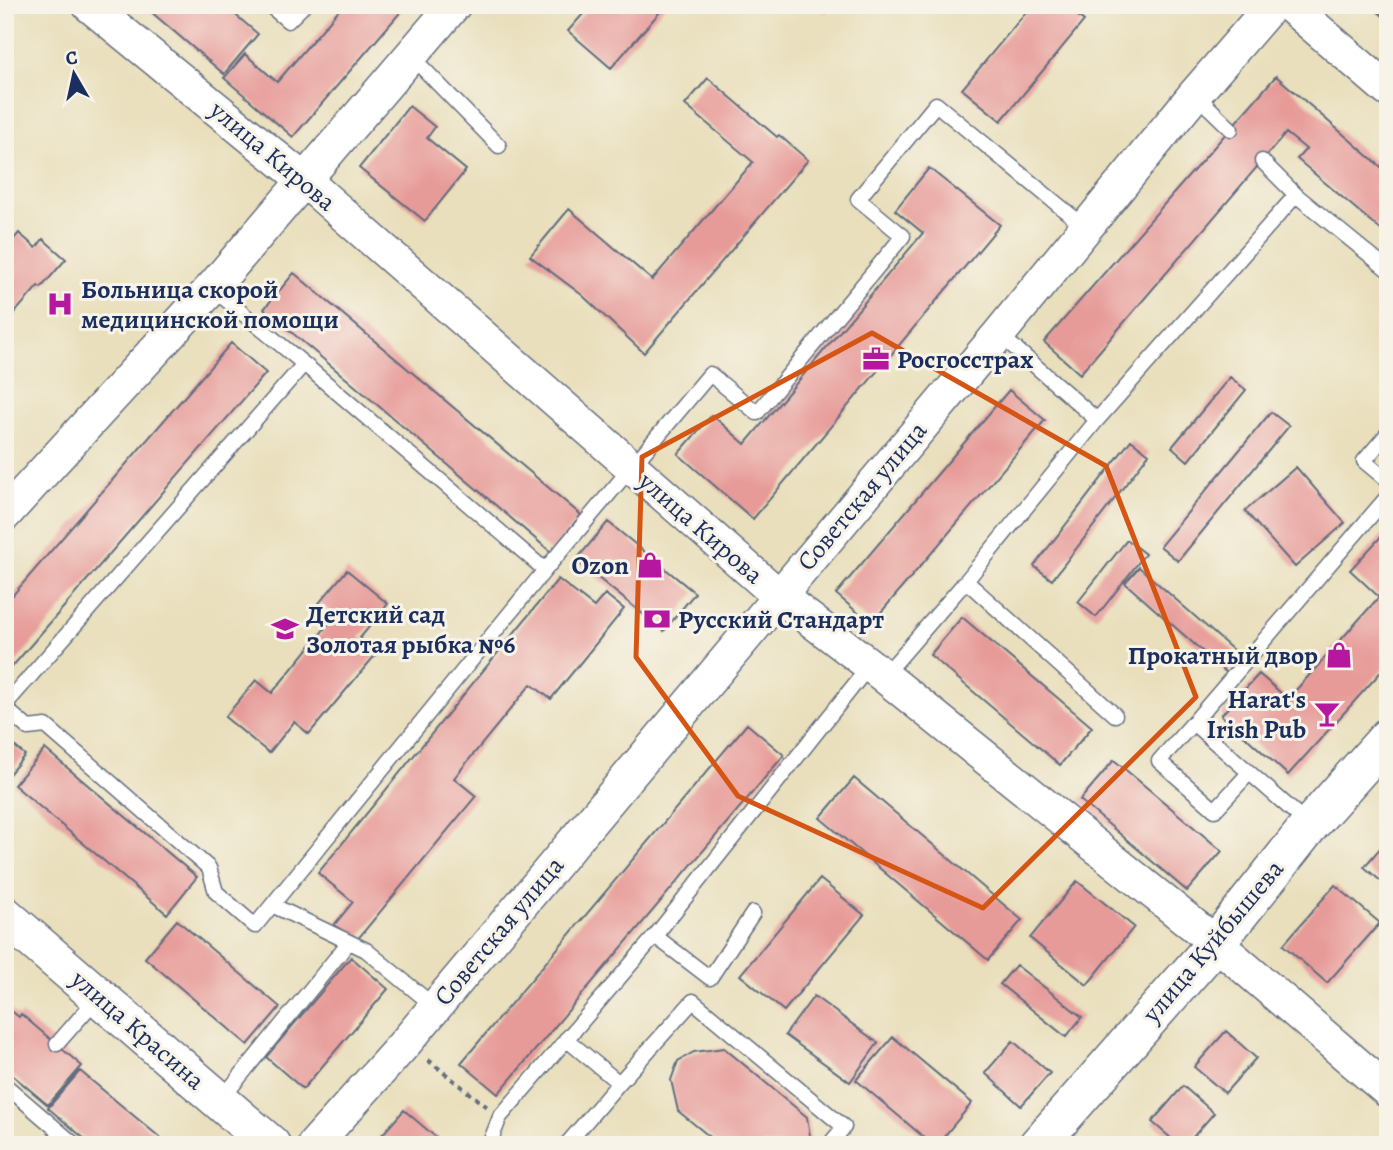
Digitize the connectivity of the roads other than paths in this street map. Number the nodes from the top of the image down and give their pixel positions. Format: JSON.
{"nodes":[{"id":1,"x":89,"y":5,"type":"edge"},
{"id":2,"x":269,"y":5,"type":"edge"},
{"id":3,"x":304,"y":5,"type":"edge"},
{"id":4,"x":454,"y":5,"type":"edge"},
{"id":5,"x":1272,"y":5,"type":"edge"},
{"id":6,"x":1289,"y":5,"type":"edge"},
{"id":7,"x":411,"y":55,"type":"junction"},
{"id":8,"x":1388,"y":90,"type":"edge"},
{"id":9,"x":1195,"y":94,"type":"junction"},
{"id":10,"x":1231,"y":129,"type":"dead end"},
{"id":11,"x":499,"y":146,"type":"dead end"},
{"id":12,"x":1262,"y":161,"type":"dead end"},
{"id":13,"x":304,"y":180,"type":"junction"},
{"id":14,"x":1296,"y":195,"type":"junction"},
{"id":15,"x":1086,"y":228,"type":"junction"},
{"id":16,"x":1388,"y":270,"type":"edge"},
{"id":17,"x":212,"y":288,"type":"junction"},
{"id":18,"x":999,"y":334,"type":"junction"},
{"id":19,"x":304,"y":364,"type":"junction"},
{"id":20,"x":1097,"y":421,"type":"junction"},
{"id":21,"x":1388,"y":433,"type":"edge"},
{"id":22,"x":632,"y":468,"type":"junction"},
{"id":23,"x":1388,"y":481,"type":"edge"},
{"id":24,"x":1388,"y":496,"type":"edge"},
{"id":25,"x":5,"y":514,"type":"edge"},
{"id":26,"x":545,"y":570,"type":"junction"},
{"id":27,"x":966,"y":581,"type":"junction"},
{"id":28,"x":778,"y":595,"type":"junction"},
{"id":29,"x":877,"y":671,"type":"junction"},
{"id":30,"x":5,"y":706,"type":"edge"},
{"id":31,"x":1115,"y":715,"type":"dead end"},
{"id":32,"x":1193,"y":723,"type":"junction"},
{"id":33,"x":1388,"y":737,"type":"edge"},
{"id":34,"x":1249,"y":773,"type":"junction"},
{"id":35,"x":1309,"y":826,"type":"junction"},
{"id":36,"x":272,"y":905,"type":"junction"},
{"id":37,"x":753,"y":913,"type":"dead end"},
{"id":38,"x":5,"y":916,"type":"edge"},
{"id":39,"x":655,"y":936,"type":"junction"},
{"id":40,"x":349,"y":942,"type":"junction"},
{"id":41,"x":1216,"y":943,"type":"junction"},
{"id":42,"x":98,"y":996,"type":"junction"},
{"id":43,"x":435,"y":1007,"type":"junction"},
{"id":44,"x":566,"y":1039,"type":"junction"},
{"id":45,"x":57,"y":1044,"type":"dead end"},
{"id":46,"x":619,"y":1083,"type":"junction"},
{"id":47,"x":13,"y":1089,"type":"edge"},
{"id":48,"x":1388,"y":1091,"type":"edge"},
{"id":49,"x":220,"y":1101,"type":"junction"},
{"id":50,"x":75,"y":1145,"type":"edge"},
{"id":51,"x":271,"y":1145,"type":"edge"},
{"id":52,"x":314,"y":1145,"type":"edge"},
{"id":53,"x":489,"y":1145,"type":"edge"},
{"id":54,"x":566,"y":1145,"type":"edge"},
{"id":55,"x":829,"y":1145,"type":"edge"},
{"id":56,"x":1038,"y":1145,"type":"edge"}],
"edges":[{"from":1,"to":13,"type":"street","name":"улица Кирова"},
{"from":2,"to":3,"type":"lane"},
{"from":4,"to":7,"type":"street"},
{"from":5,"to":9,"type":"street","name":"Советская улица"},
{"from":6,"to":8,"type":"street"},
{"from":7,"to":11,"type":"lane"},
{"from":7,"to":13,"type":"street"},
{"from":9,"to":10,"type":"lane"},
{"from":9,"to":15,"type":"street","name":"Советская улица"},
{"from":12,"to":14,"type":"lane"},
{"from":13,"to":17,"type":"street"},
{"from":13,"to":22,"type":"street","name":"улица Кирова"},
{"from":14,"to":16,"type":"lane"},
{"from":14,"to":20,"type":"lane"},
{"from":15,"to":18,"type":"street","name":"Советская улица"},
{"from":15,"to":22,"type":"lane"},
{"from":17,"to":19,"type":"lane"},
{"from":17,"to":25,"type":"street"},
{"from":18,"to":20,"type":"lane"},
{"from":18,"to":28,"type":"street","name":"Советская улица"},
{"from":19,"to":26,"type":"lane"},
{"from":19,"to":30,"type":"lane"},
{"from":20,"to":27,"type":"lane"},
{"from":21,"to":23,"type":"lane"},
{"from":22,"to":26,"type":"lane"},
{"from":22,"to":28,"type":"street","name":"улица Кирова"},
{"from":24,"to":32,"type":"lane"},
{"from":26,"to":36,"type":"lane"},
{"from":27,"to":29,"type":"lane"},
{"from":27,"to":31,"type":"lane"},
{"from":28,"to":29,"type":"street","name":"улица Кирова"},
{"from":28,"to":43,"type":"street","name":"Советская улица"},
{"from":29,"to":39,"type":"lane"},
{"from":29,"to":41,"type":"street","name":"улица Кирова"},
{"from":30,"to":36,"type":"lane"},
{"from":32,"to":34,"type":"lane"},
{"from":32,"to":34,"type":"lane"},
{"from":33,"to":35,"type":"main road","name":"улица Куйбышева"},
{"from":34,"to":35,"type":"lane"},
{"from":35,"to":41,"type":"main road","name":"улица Куйбышева"},
{"from":36,"to":40,"type":"lane"},
{"from":37,"to":39,"type":"lane"},
{"from":38,"to":42,"type":"main road","name":"улица Красина"},
{"from":39,"to":44,"type":"lane"},
{"from":40,"to":43,"type":"lane"},
{"from":40,"to":49,"type":"lane"},
{"from":41,"to":48,"type":"street","name":"улица Кирова"},
{"from":41,"to":56,"type":"main road","name":"улица Куйбышева"},
{"from":42,"to":45,"type":"lane"},
{"from":42,"to":49,"type":"main road","name":"улица Красина"},
{"from":43,"to":52,"type":"street","name":"Советская улица"},
{"from":44,"to":46,"type":"lane"},
{"from":44,"to":53,"type":"lane"},
{"from":46,"to":54,"type":"lane"},
{"from":46,"to":55,"type":"lane"},
{"from":47,"to":50,"type":"lane"},
{"from":49,"to":51,"type":"main road","name":"улица Красина"}]}
